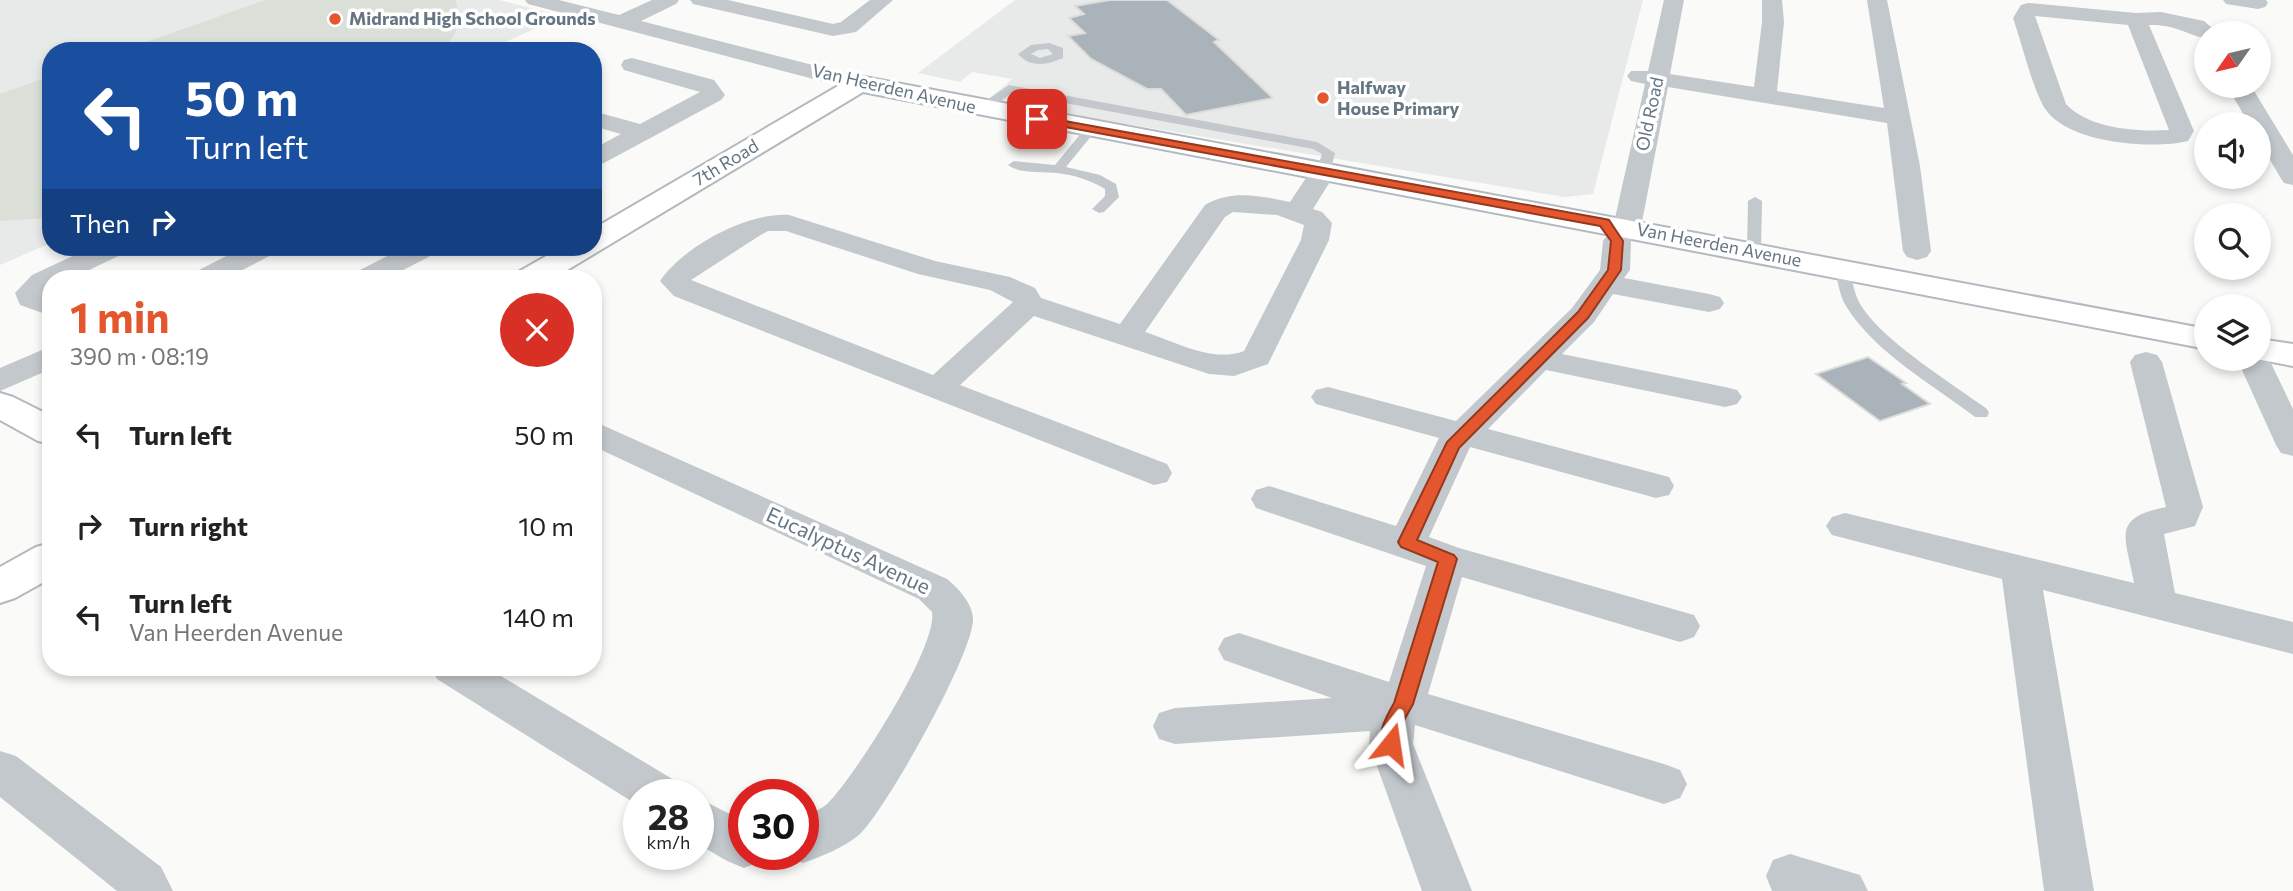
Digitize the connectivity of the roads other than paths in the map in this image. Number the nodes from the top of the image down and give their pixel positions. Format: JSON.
{"nodes":[{"id":1,"x":535,"y":0,"type":"edge"},
{"id":2,"x":669,"y":0,"type":"edge"},
{"id":3,"x":700,"y":0,"type":"edge"},
{"id":4,"x":883,"y":0,"type":"edge"},
{"id":5,"x":1655,"y":0,"type":"edge"},
{"id":6,"x":1674,"y":0,"type":"edge"},
{"id":7,"x":1772,"y":0,"type":"edge"},
{"id":8,"x":1877,"y":0,"type":"edge"},
{"id":9,"x":2233,"y":0,"type":"edge"},
{"id":10,"x":2259,"y":4,"type":"edge"},
{"id":11,"x":2157,"y":9,"type":"edge"},
{"id":12,"x":2136,"y":19,"type":"junction"},
{"id":13,"x":622,"y":22,"type":"junction"},
{"id":14,"x":2194,"y":25,"type":"edge"},
{"id":15,"x":632,"y":65,"type":"dead end"},
{"id":16,"x":1649,"y":73,"type":"junction"},
{"id":17,"x":859,"y":84,"type":"junction"},
{"id":18,"x":1765,"y":92,"type":"junction"},
{"id":19,"x":2246,"y":98,"type":"edge"},
{"id":20,"x":982,"y":109,"type":"junction"},
{"id":21,"x":1898,"y":117,"type":"junction"},
{"id":22,"x":602,"y":121,"type":"edge"},
{"id":23,"x":1091,"y":129,"type":"junction"},
{"id":24,"x":643,"y":132,"type":"junction"},
{"id":25,"x":602,"y":154,"type":"edge"},
{"id":26,"x":1014,"y":164,"type":"dead end"},
{"id":27,"x":1058,"y":169,"type":"junction"},
{"id":28,"x":1322,"y":172,"type":"junction"},
{"id":29,"x":2293,"y":177,"type":"edge"},
{"id":30,"x":1755,"y":201,"type":"dead end"},
{"id":31,"x":1099,"y":209,"type":"dead end"},
{"id":32,"x":1297,"y":212,"type":"junction"},
{"id":33,"x":1616,"y":230,"type":"junction"},
{"id":34,"x":602,"y":237,"type":"edge"},
{"id":35,"x":1754,"y":251,"type":"junction"},
{"id":36,"x":1917,"y":251,"type":"dead end"},
{"id":37,"x":96,"y":256,"type":"edge"},
{"id":38,"x":248,"y":256,"type":"edge"},
{"id":39,"x":409,"y":256,"type":"edge"},
{"id":40,"x":569,"y":256,"type":"edge"},
{"id":41,"x":1842,"y":269,"type":"junction"},
{"id":42,"x":66,"y":270,"type":"edge"},
{"id":43,"x":220,"y":270,"type":"edge"},
{"id":44,"x":381,"y":270,"type":"edge"},
{"id":45,"x":545,"y":270,"type":"edge"},
{"id":46,"x":42,"y":281,"type":"edge"},
{"id":47,"x":1607,"y":284,"type":"junction"},
{"id":48,"x":42,"y":303,"type":"edge"},
{"id":49,"x":1709,"y":303,"type":"dead end"},
{"id":50,"x":1029,"y":304,"type":"junction"},
{"id":51,"x":1127,"y":336,"type":"junction"},
{"id":52,"x":2194,"y":337,"type":"edge"},
{"id":53,"x":2271,"y":351,"type":"edge"},
{"id":54,"x":2293,"y":355,"type":"edge"},
{"id":55,"x":1538,"y":359,"type":"junction"},
{"id":56,"x":42,"y":360,"type":"edge"},
{"id":57,"x":2146,"y":362,"type":"dead end"},
{"id":58,"x":2259,"y":371,"type":"edge"},
{"id":59,"x":0,"y":380,"type":"edge"},
{"id":60,"x":939,"y":388,"type":"junction"},
{"id":61,"x":1328,"y":397,"type":"dead end"},
{"id":62,"x":1725,"y":397,"type":"dead end"},
{"id":63,"x":0,"y":405,"type":"edge"},
{"id":64,"x":1981,"y":413,"type":"dead end"},
{"id":65,"x":42,"y":427,"type":"edge"},
{"id":66,"x":1463,"y":432,"type":"junction"},
{"id":67,"x":602,"y":436,"type":"edge"},
{"id":68,"x":2293,"y":445,"type":"edge"},
{"id":69,"x":1154,"y":473,"type":"dead end"},
{"id":70,"x":1656,"y":486,"type":"dead end"},
{"id":71,"x":1269,"y":499,"type":"dead end"},
{"id":72,"x":1845,"y":526,"type":"dead end"},
{"id":73,"x":1407,"y":542,"type":"junction"},
{"id":74,"x":1448,"y":559,"type":"junction"},
{"id":75,"x":42,"y":563,"type":"edge"},
{"id":76,"x":2021,"y":570,"type":"junction"},
{"id":77,"x":0,"y":587,"type":"edge"},
{"id":78,"x":2157,"y":604,"type":"junction"},
{"id":79,"x":1679,"y":626,"type":"dead end"},
{"id":80,"x":2293,"y":638,"type":"edge"},
{"id":81,"x":1239,"y":649,"type":"dead end"},
{"id":82,"x":467,"y":676,"type":"edge"},
{"id":83,"x":1402,"y":707,"type":"junction"},
{"id":84,"x":1175,"y":726,"type":"dead end"},
{"id":85,"x":0,"y":770,"type":"edge"},
{"id":86,"x":634,"y":779,"type":"edge"},
{"id":87,"x":1664,"y":784,"type":"dead end"},
{"id":88,"x":819,"y":833,"type":"edge"},
{"id":89,"x":1790,"y":876,"type":"dead end"},
{"id":90,"x":1838,"y":890,"type":"edge"},
{"id":91,"x":148,"y":891,"type":"edge"},
{"id":92,"x":1447,"y":891,"type":"edge"},
{"id":93,"x":2069,"y":891,"type":"edge"}],
"edges":[{"from":1,"to":13,"type":"street","name":"Van Heerden Avenue"},
{"from":2,"to":13,"type":"street"},
{"from":3,"to":4,"type":"street"},
{"from":5,"to":16,"type":"street","name":"Old Road"},
{"from":6,"to":16,"type":"street","name":"Old Road"},
{"from":7,"to":18,"type":"street"},
{"from":8,"to":21,"type":"street"},
{"from":9,"to":10,"type":"street"},
{"from":11,"to":12,"type":"street"},
{"from":11,"to":14,"type":"street"},
{"from":12,"to":12,"type":"street"},
{"from":13,"to":17,"type":"street","name":"Van Heerden Avenue"},
{"from":15,"to":24,"type":"street"},
{"from":16,"to":18,"type":"street"},
{"from":16,"to":33,"type":"street","name":"Old Road"},
{"from":17,"to":20,"type":"street","name":"Van Heerden Avenue"},
{"from":17,"to":34,"type":"street","name":"7th Road"},
{"from":18,"to":21,"type":"street"},
{"from":19,"to":29,"type":"street"},
{"from":20,"to":23,"type":"street","name":"Van Heerden Avenue"},
{"from":20,"to":28,"type":"lane"},
{"from":21,"to":36,"type":"street"},
{"from":22,"to":24,"type":"street"},
{"from":23,"to":27,"type":"lane"},
{"from":23,"to":28,"type":"street","name":"Van Heerden Avenue"},
{"from":24,"to":25,"type":"street"},
{"from":26,"to":27,"type":"lane"},
{"from":27,"to":31,"type":"lane"},
{"from":28,"to":32,"type":"street"},
{"from":28,"to":33,"type":"street","name":"Van Heerden Avenue"},
{"from":30,"to":35,"type":"lane"},
{"from":32,"to":51,"type":"street"},
{"from":32,"to":51,"type":"street"},
{"from":33,"to":35,"type":"street","name":"Van Heerden Avenue"},
{"from":33,"to":47,"type":"street","name":"Old Road"},
{"from":35,"to":41,"type":"street","name":"Van Heerden Avenue"},
{"from":37,"to":42,"type":"street"},
{"from":38,"to":43,"type":"street"},
{"from":39,"to":44,"type":"street"},
{"from":40,"to":45,"type":"street"},
{"from":41,"to":52,"type":"street","name":"Van Heerden Avenue"},
{"from":41,"to":64,"type":"lane"},
{"from":46,"to":48,"type":"street"},
{"from":47,"to":49,"type":"street"},
{"from":47,"to":55,"type":"street"},
{"from":50,"to":51,"type":"street"},
{"from":50,"to":60,"type":"street"},
{"from":50,"to":60,"type":"street"},
{"from":53,"to":54,"type":"street"},
{"from":55,"to":62,"type":"street"},
{"from":55,"to":66,"type":"street"},
{"from":56,"to":59,"type":"street"},
{"from":57,"to":78,"type":"street"},
{"from":58,"to":68,"type":"street"},
{"from":60,"to":69,"type":"street"},
{"from":61,"to":66,"type":"street"},
{"from":63,"to":65,"type":"street"},
{"from":66,"to":70,"type":"street"},
{"from":66,"to":73,"type":"street"},
{"from":67,"to":88,"type":"street","name":"Eucalyptus Avenue"},
{"from":71,"to":73,"type":"street"},
{"from":72,"to":76,"type":"street"},
{"from":73,"to":74,"type":"street"},
{"from":74,"to":79,"type":"street"},
{"from":74,"to":83,"type":"street"},
{"from":75,"to":77,"type":"street"},
{"from":76,"to":78,"type":"street"},
{"from":76,"to":93,"type":"street"},
{"from":78,"to":80,"type":"street"},
{"from":81,"to":83,"type":"street"},
{"from":82,"to":86,"type":"street"},
{"from":83,"to":84,"type":"street"},
{"from":83,"to":87,"type":"street"},
{"from":83,"to":92,"type":"street"},
{"from":85,"to":91,"type":"street"},
{"from":89,"to":90,"type":"street"}]}
